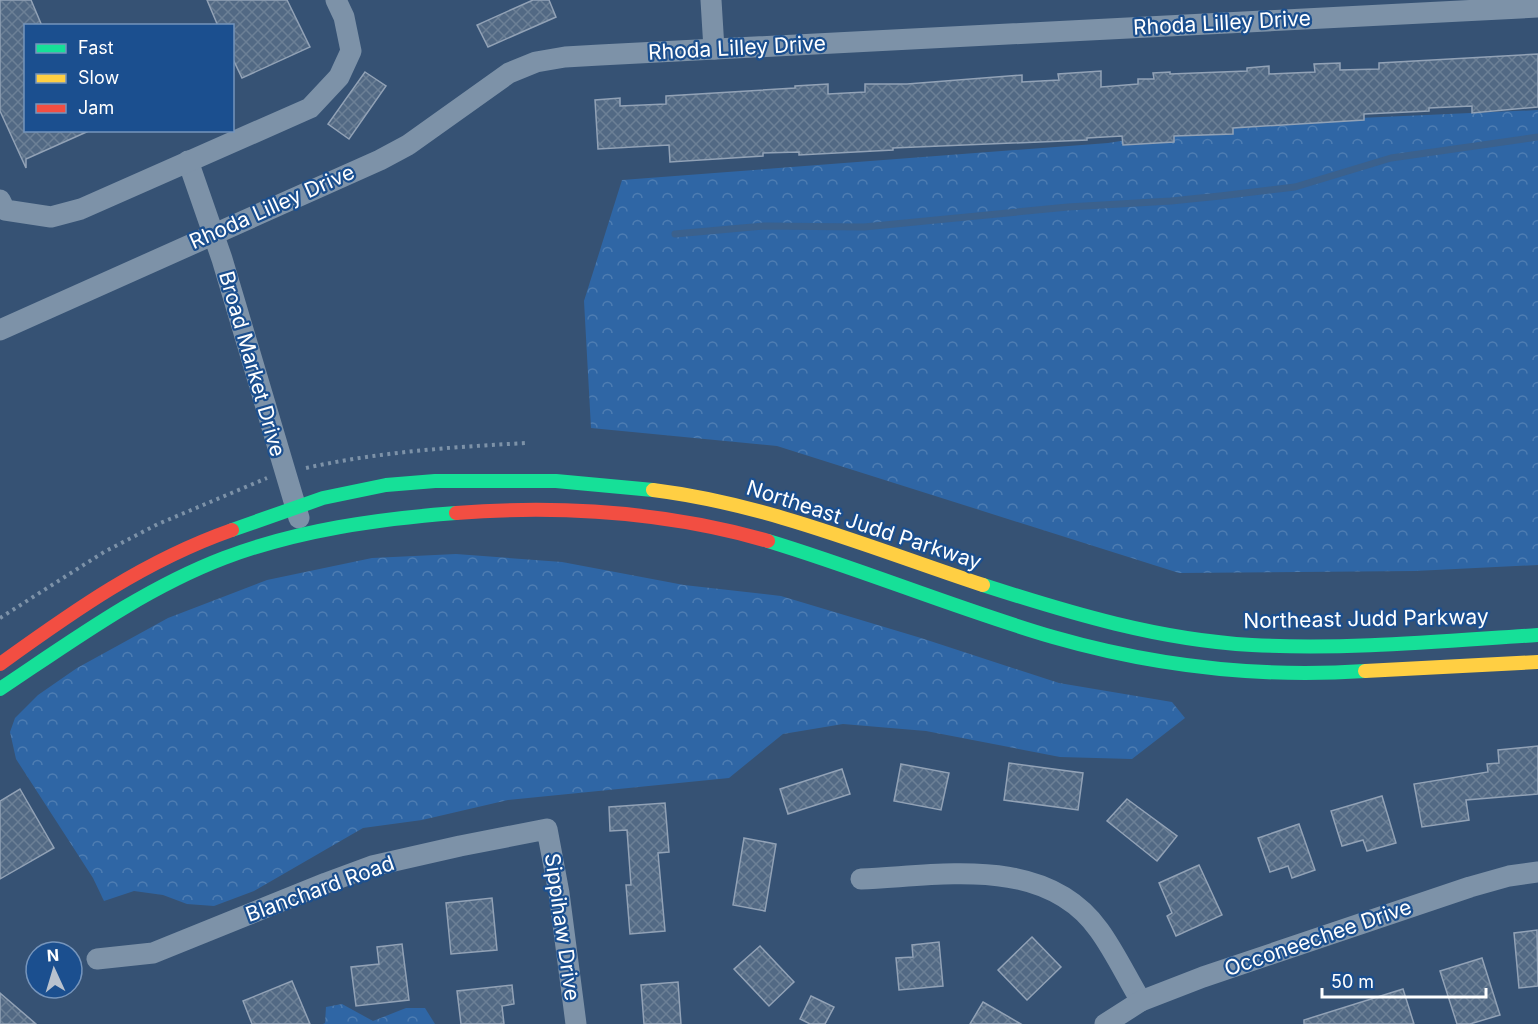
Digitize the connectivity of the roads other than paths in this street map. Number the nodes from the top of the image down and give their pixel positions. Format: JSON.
{"nodes":[{"id":1,"x":336,"y":0,"type":"edge"},
{"id":2,"x":711,"y":0,"type":"edge"},
{"id":3,"x":1538,"y":7,"type":"edge"},
{"id":4,"x":714,"y":49,"type":"junction"},
{"id":5,"x":188,"y":161,"type":"junction"},
{"id":6,"x":2,"y":210,"type":"edge"},
{"id":7,"x":212,"y":234,"type":"junction"},
{"id":8,"x":0,"y":330,"type":"edge"},
{"id":9,"x":296,"y":506,"type":"junction"},
{"id":10,"x":303,"y":533,"type":"junction"},
{"id":11,"x":1538,"y":636,"type":"edge"},
{"id":12,"x":1538,"y":662,"type":"edge"},
{"id":13,"x":0,"y":664,"type":"edge"},
{"id":14,"x":0,"y":689,"type":"edge"},
{"id":15,"x":547,"y":829,"type":"joint"},
{"id":16,"x":1538,"y":872,"type":"edge"},
{"id":17,"x":861,"y":879,"type":"dead end"},
{"id":18,"x":97,"y":959,"type":"dead end"},
{"id":19,"x":1141,"y":1001,"type":"junction"},
{"id":20,"x":576,"y":1024,"type":"edge"},
{"id":21,"x":1105,"y":1024,"type":"edge"}],
"edges":[{"from":1,"to":5,"type":"street"},
{"from":2,"to":4,"type":"street"},
{"from":3,"to":4,"type":"street","name":"Rhoda Lilley Drive"},
{"from":4,"to":7,"type":"street","name":"Rhoda Lilley Drive"},
{"from":5,"to":6,"type":"street"},
{"from":5,"to":7,"type":"street","name":"Broad Market Drive"},
{"from":7,"to":8,"type":"street","name":"Rhoda Lilley Drive"},
{"from":7,"to":9,"type":"street","name":"Broad Market Drive"},
{"from":9,"to":10,"type":"street","name":"Broad Market Drive"},
{"from":9,"to":11,"type":"highway","name":"Northeast Judd Parkway"},
{"from":9,"to":13,"type":"highway","name":"Northeast Judd Parkway"},
{"from":10,"to":12,"type":"highway","name":"Northeast Judd Parkway"},
{"from":10,"to":14,"type":"highway","name":"Northeast Judd Parkway"},
{"from":15,"to":18,"type":"street","name":"Blanchard Road"},
{"from":15,"to":20,"type":"street","name":"Sippihaw Drive"},
{"from":16,"to":19,"type":"street","name":"Occoneechee Drive"},
{"from":17,"to":19,"type":"street"},
{"from":19,"to":21,"type":"street","name":"Occoneechee Drive"}]}
